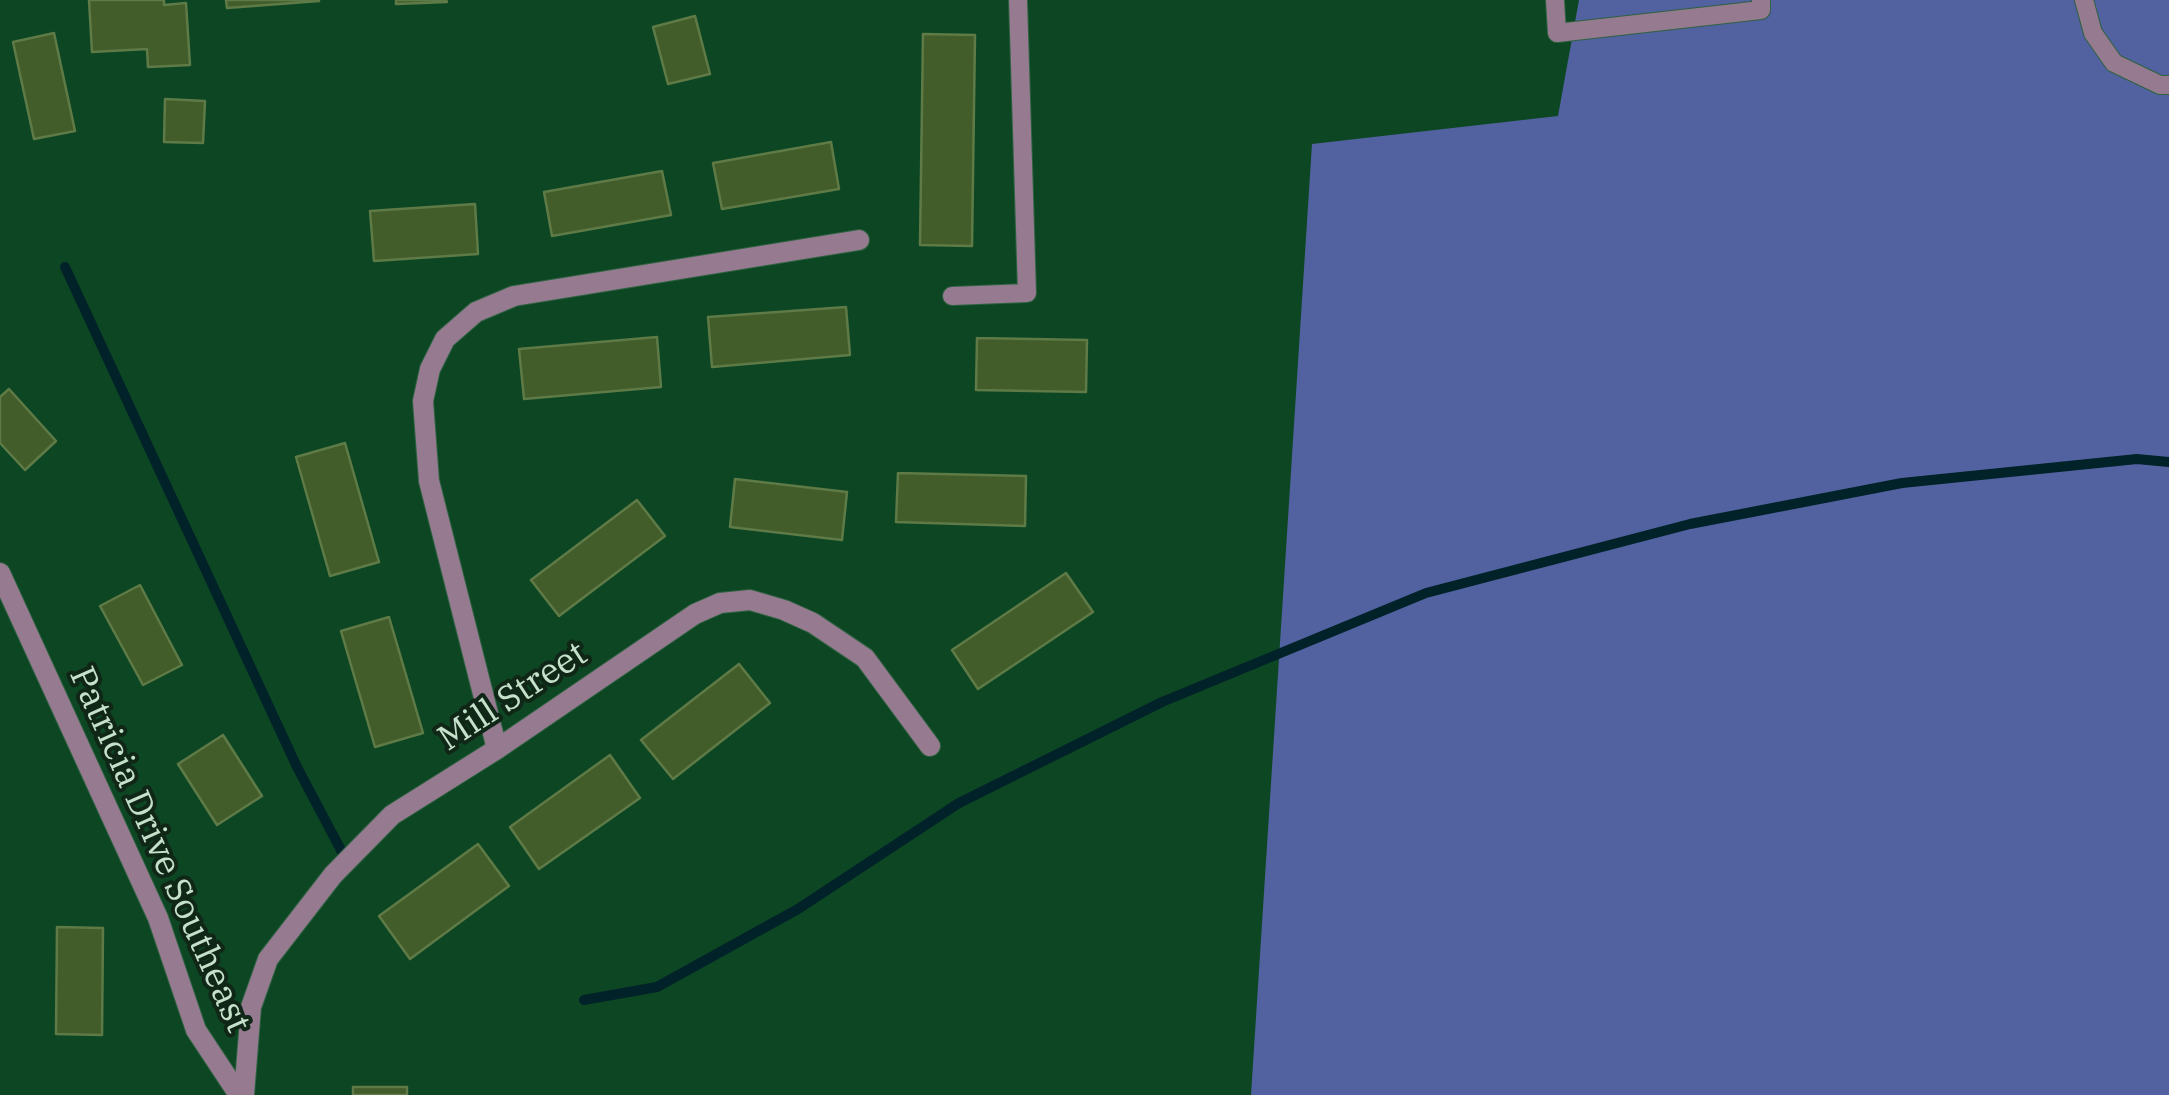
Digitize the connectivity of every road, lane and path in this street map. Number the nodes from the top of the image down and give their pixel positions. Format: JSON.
{"nodes":[{"id":1,"x":1018,"y":0,"type":"edge"},
{"id":2,"x":1555,"y":0,"type":"edge"},
{"id":3,"x":1761,"y":0,"type":"edge"},
{"id":4,"x":2084,"y":0,"type":"edge"},
{"id":5,"x":2169,"y":85,"type":"edge"},
{"id":6,"x":859,"y":240,"type":"dead end"},
{"id":7,"x":952,"y":296,"type":"dead end"},
{"id":8,"x":0,"y":573,"type":"edge"},
{"id":9,"x":930,"y":746,"type":"dead end"},
{"id":10,"x":498,"y":750,"type":"junction"},
{"id":11,"x":241,"y":1095,"type":"edge"}],
"edges":[{"from":1,"to":7,"type":"lane"},
{"from":2,"to":3,"type":"lane"},
{"from":4,"to":5,"type":"lane"},
{"from":6,"to":10,"type":"street"},
{"from":8,"to":11,"type":"street","name":"Patricia Drive Southeast"},
{"from":9,"to":10,"type":"street","name":"Mill Street"},
{"from":10,"to":11,"type":"street","name":"Mill Street"}]}
